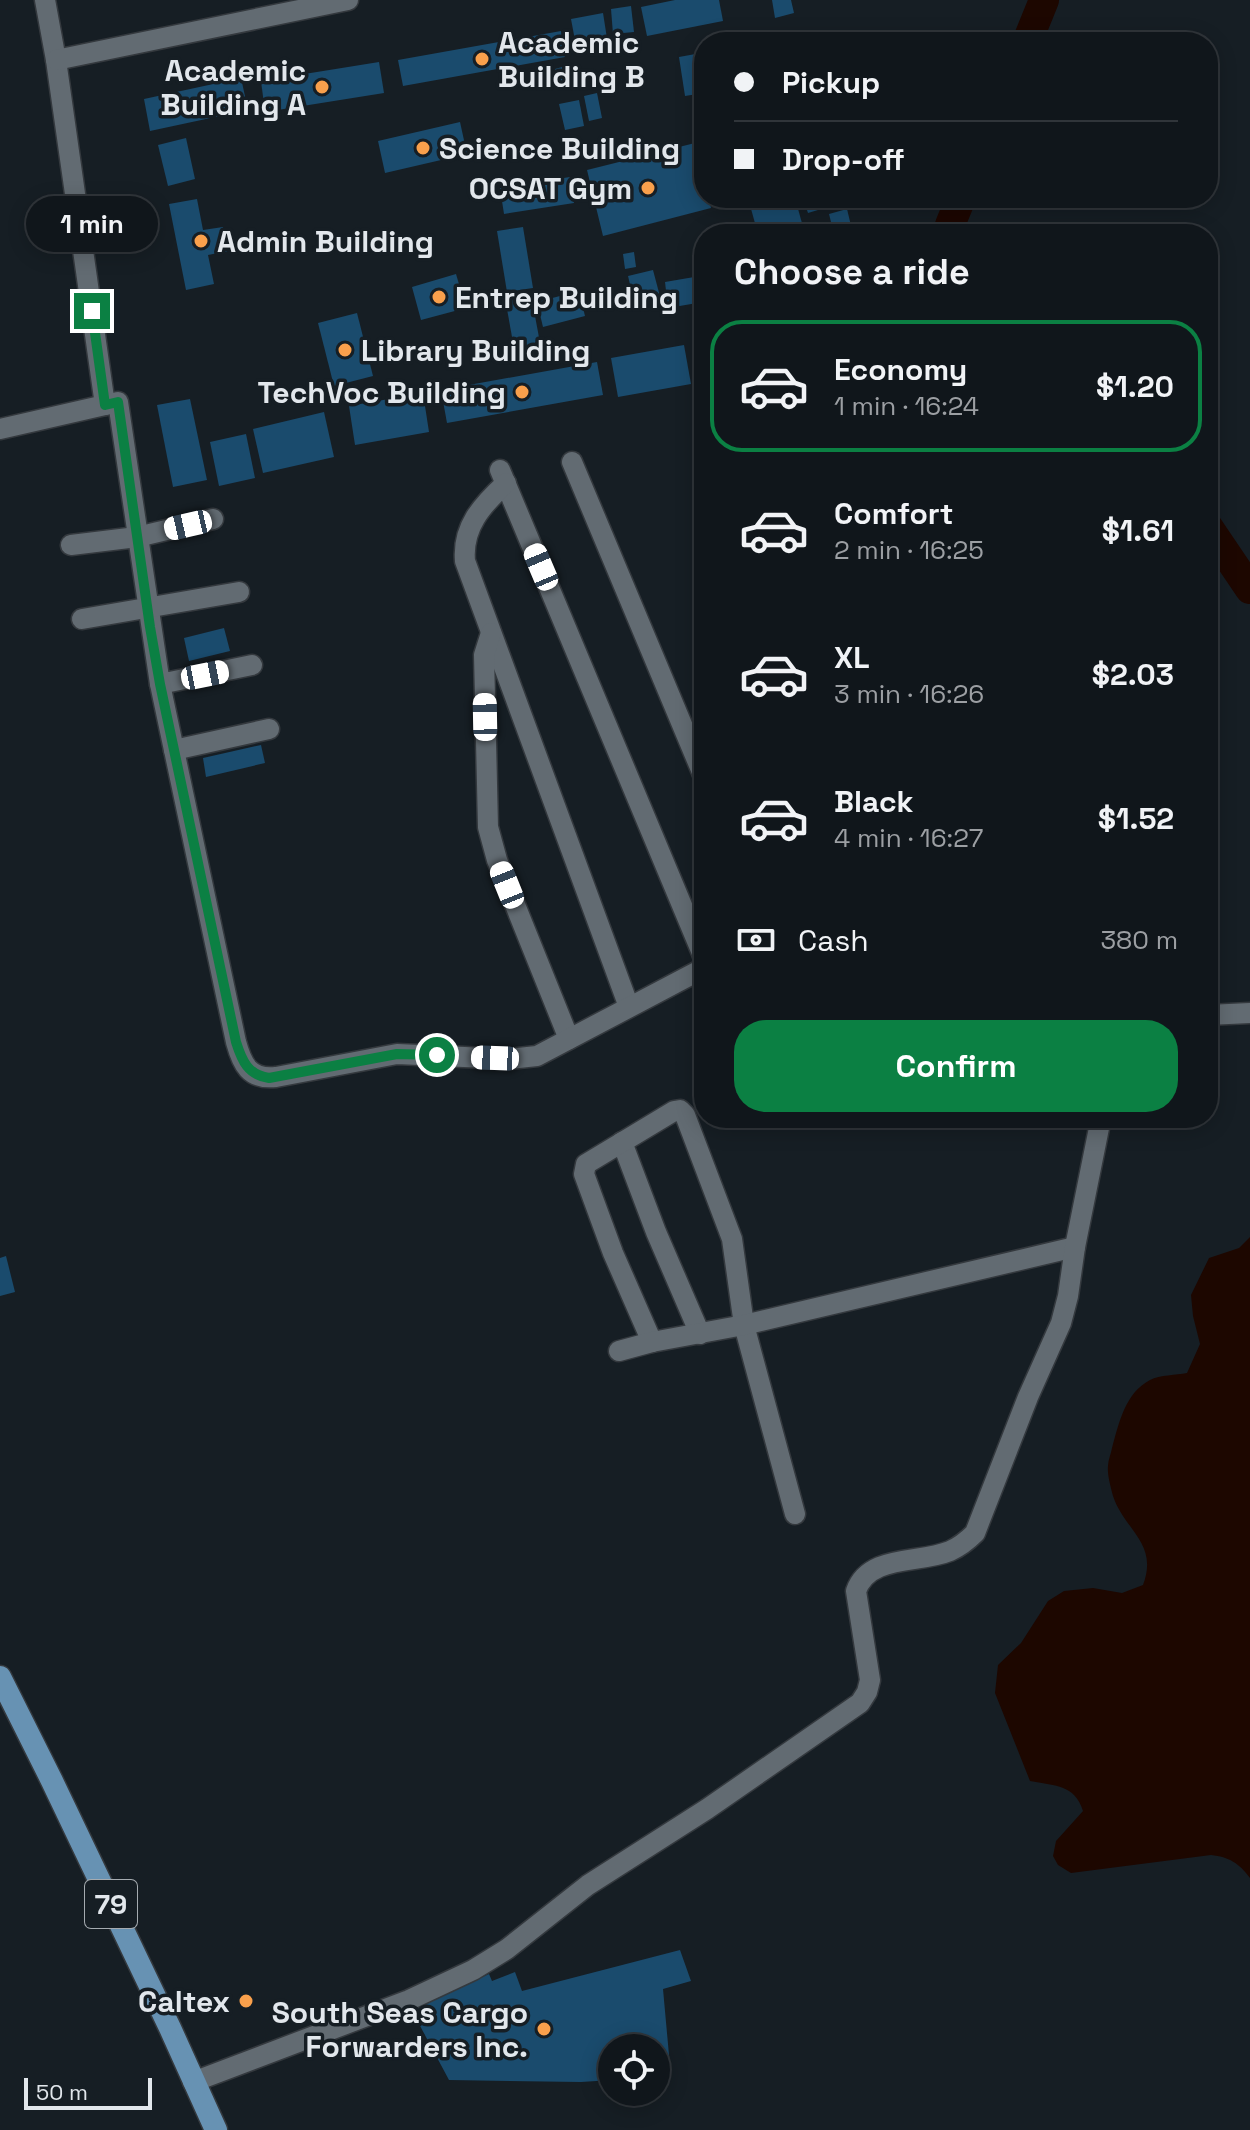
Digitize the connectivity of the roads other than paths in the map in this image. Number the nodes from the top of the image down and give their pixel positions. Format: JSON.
{"nodes":[{"id":1,"x":45,"y":0,"type":"edge"},
{"id":2,"x":348,"y":0,"type":"edge"},
{"id":3,"x":56,"y":60,"type":"junction"},
{"id":4,"x":105,"y":405,"type":"junction"},
{"id":5,"x":0,"y":429,"type":"edge"},
{"id":6,"x":572,"y":462,"type":"dead end"},
{"id":7,"x":213,"y":519,"type":"dead end"},
{"id":8,"x":137,"y":537,"type":"junction"},
{"id":9,"x":71,"y":545,"type":"dead end"},
{"id":10,"x":239,"y":592,"type":"dead end"},
{"id":11,"x":147,"y":607,"type":"junction"},
{"id":12,"x":82,"y":619,"type":"dead end"},
{"id":13,"x":491,"y":633,"type":"junction"},
{"id":14,"x":252,"y":665,"type":"dead end"},
{"id":15,"x":160,"y":684,"type":"junction"},
{"id":16,"x":269,"y":729,"type":"dead end"},
{"id":17,"x":174,"y":750,"type":"junction"},
{"id":18,"x":694,"y":753,"type":"edge"},
{"id":19,"x":694,"y":934,"type":"edge"},
{"id":20,"x":694,"y":973,"type":"edge"},
{"id":21,"x":629,"y":1007,"type":"junction"},
{"id":22,"x":1250,"y":1013,"type":"edge"},
{"id":23,"x":1218,"y":1015,"type":"edge"},
{"id":24,"x":569,"y":1039,"type":"junction"},
{"id":25,"x":1099,"y":1128,"type":"edge"},
{"id":26,"x":622,"y":1142,"type":"junction"},
{"id":27,"x":1075,"y":1247,"type":"junction"},
{"id":28,"x":744,"y":1325,"type":"junction"},
{"id":29,"x":700,"y":1334,"type":"junction"},
{"id":30,"x":652,"y":1342,"type":"junction"},
{"id":31,"x":619,"y":1351,"type":"dead end"},
{"id":32,"x":795,"y":1514,"type":"dead end"},
{"id":33,"x":1,"y":1679,"type":"edge"},
{"id":34,"x":193,"y":2082,"type":"junction"},
{"id":35,"x":216,"y":2130,"type":"edge"}],
"edges":[{"from":1,"to":3,"type":"street"},
{"from":2,"to":3,"type":"street"},
{"from":3,"to":4,"type":"street"},
{"from":4,"to":5,"type":"street"},
{"from":4,"to":8,"type":"street"},
{"from":6,"to":18,"type":"street"},
{"from":7,"to":8,"type":"street"},
{"from":8,"to":9,"type":"street"},
{"from":8,"to":11,"type":"street"},
{"from":10,"to":11,"type":"street"},
{"from":11,"to":12,"type":"street"},
{"from":11,"to":15,"type":"street"},
{"from":13,"to":19,"type":"street"},
{"from":13,"to":21,"type":"street"},
{"from":13,"to":24,"type":"street"},
{"from":14,"to":15,"type":"street"},
{"from":15,"to":17,"type":"street"},
{"from":16,"to":17,"type":"street"},
{"from":17,"to":24,"type":"street"},
{"from":20,"to":21,"type":"street"},
{"from":21,"to":24,"type":"street"},
{"from":22,"to":23,"type":"street"},
{"from":25,"to":27,"type":"street"},
{"from":26,"to":28,"type":"street"},
{"from":26,"to":29,"type":"street"},
{"from":26,"to":30,"type":"street"},
{"from":27,"to":28,"type":"street"},
{"from":27,"to":34,"type":"street"},
{"from":28,"to":29,"type":"street"},
{"from":28,"to":32,"type":"street"},
{"from":29,"to":30,"type":"street"},
{"from":30,"to":31,"type":"street"},
{"from":33,"to":34,"type":"main road","number":"79"},
{"from":34,"to":35,"type":"main road","number":"79"}]}
